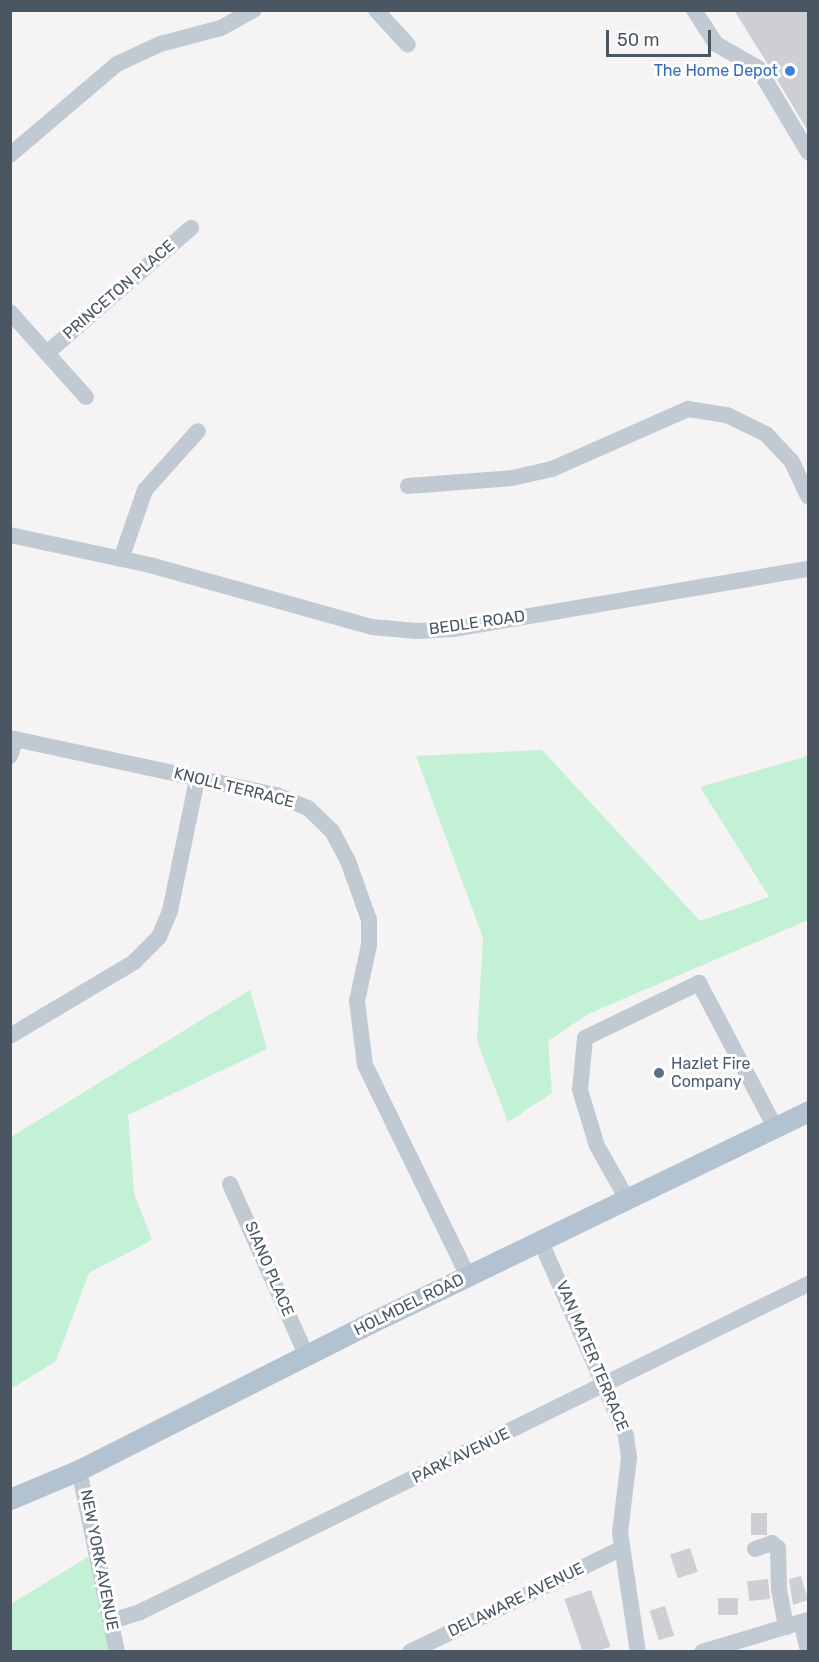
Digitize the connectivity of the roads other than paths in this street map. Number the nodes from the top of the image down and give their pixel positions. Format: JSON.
{"nodes":[{"id":1,"x":254,"y":10,"type":"edge"},
{"id":2,"x":376,"y":10,"type":"edge"},
{"id":3,"x":694,"y":10,"type":"edge"},
{"id":4,"x":408,"y":45,"type":"dead end"},
{"id":5,"x":808,"y":152,"type":"edge"},
{"id":6,"x":10,"y":155,"type":"edge"},
{"id":7,"x":191,"y":228,"type":"dead end"},
{"id":8,"x":10,"y":312,"type":"edge"},
{"id":9,"x":47,"y":353,"type":"junction"},
{"id":10,"x":86,"y":397,"type":"dead end"},
{"id":11,"x":198,"y":431,"type":"dead end"},
{"id":12,"x":408,"y":486,"type":"dead end"},
{"id":13,"x":808,"y":497,"type":"edge"},
{"id":14,"x":10,"y":535,"type":"edge"},
{"id":15,"x":122,"y":559,"type":"junction"},
{"id":16,"x":808,"y":569,"type":"edge"},
{"id":17,"x":13,"y":739,"type":"edge"},
{"id":18,"x":10,"y":756,"type":"edge"},
{"id":19,"x":197,"y":779,"type":"junction"},
{"id":20,"x":10,"y":1036,"type":"edge"},
{"id":21,"x":808,"y":1111,"type":"edge"},
{"id":22,"x":775,"y":1127,"type":"junction"},
{"id":23,"x":230,"y":1184,"type":"dead end"},
{"id":24,"x":627,"y":1199,"type":"junction"},
{"id":25,"x":541,"y":1242,"type":"junction"},
{"id":26,"x":468,"y":1276,"type":"junction"},
{"id":27,"x":808,"y":1284,"type":"edge"},
{"id":28,"x":306,"y":1355,"type":"junction"},
{"id":29,"x":605,"y":1384,"type":"junction"},
{"id":30,"x":79,"y":1470,"type":"junction"},
{"id":31,"x":10,"y":1499,"type":"edge"},
{"id":32,"x":622,"y":1548,"type":"junction"},
{"id":33,"x":754,"y":1549,"type":"dead end"},
{"id":34,"x":111,"y":1621,"type":"junction"},
{"id":35,"x":798,"y":1623,"type":"edge"},
{"id":36,"x":723,"y":1648,"type":"edge"},
{"id":37,"x":808,"y":1651,"type":"edge"},
{"id":38,"x":117,"y":1652,"type":"edge"},
{"id":39,"x":410,"y":1652,"type":"edge"},
{"id":40,"x":638,"y":1652,"type":"edge"},
{"id":41,"x":702,"y":1652,"type":"edge"}],
"edges":[{"from":1,"to":6,"type":"street"},
{"from":2,"to":4,"type":"street"},
{"from":3,"to":5,"type":"street"},
{"from":7,"to":9,"type":"street","name":"PRINCETON PLACE"},
{"from":8,"to":9,"type":"street"},
{"from":9,"to":10,"type":"street"},
{"from":11,"to":15,"type":"street"},
{"from":12,"to":13,"type":"street"},
{"from":14,"to":15,"type":"street","name":"BEDLE ROAD"},
{"from":15,"to":16,"type":"street","name":"BEDLE ROAD"},
{"from":17,"to":18,"type":"street"},
{"from":17,"to":19,"type":"street","name":"KNOLL TERRACE"},
{"from":19,"to":20,"type":"street"},
{"from":19,"to":26,"type":"street","name":"KNOLL TERRACE"},
{"from":21,"to":22,"type":"main road","name":"HOLMDEL ROAD"},
{"from":22,"to":24,"type":"main road","name":"HOLMDEL ROAD"},
{"from":22,"to":24,"type":"street"},
{"from":23,"to":28,"type":"street","name":"SIANO PLACE"},
{"from":24,"to":25,"type":"main road","name":"HOLMDEL ROAD"},
{"from":25,"to":26,"type":"main road","name":"HOLMDEL ROAD"},
{"from":25,"to":29,"type":"street","name":"VAN MATER TERRACE"},
{"from":26,"to":28,"type":"main road","name":"HOLMDEL ROAD"},
{"from":27,"to":29,"type":"street","name":"PARK AVENUE"},
{"from":28,"to":30,"type":"main road","name":"HOLMDEL ROAD"},
{"from":29,"to":32,"type":"street","name":"VAN MATER TERRACE"},
{"from":29,"to":34,"type":"street","name":"PARK AVENUE"},
{"from":30,"to":31,"type":"main road","name":"HOLMDEL ROAD"},
{"from":30,"to":34,"type":"street","name":"NEW YORK AVENUE"},
{"from":32,"to":39,"type":"street","name":"DELAWARE AVENUE"},
{"from":32,"to":40,"type":"street","name":"VAN MATER TERRACE"},
{"from":33,"to":35,"type":"street"},
{"from":34,"to":38,"type":"street","name":"NEW YORK AVENUE"},
{"from":35,"to":36,"type":"street"},
{"from":35,"to":37,"type":"street"},
{"from":36,"to":41,"type":"street"}]}
